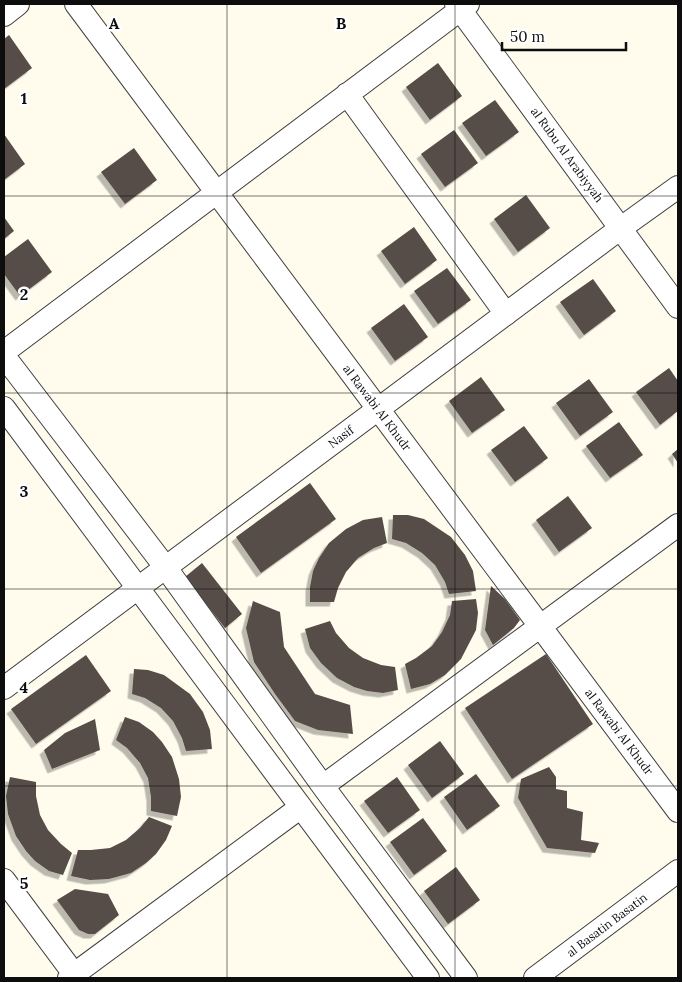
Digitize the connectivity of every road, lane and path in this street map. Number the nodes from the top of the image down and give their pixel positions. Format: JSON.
{"nodes":[{"id":1,"x":18,"y":4,"type":"edge"},
{"id":2,"x":76,"y":4,"type":"edge"},
{"id":3,"x":461,"y":6,"type":"edge"},
{"id":4,"x":4,"y":14,"type":"edge"},
{"id":5,"x":348,"y":94,"type":"junction"},
{"id":6,"x":678,"y":187,"type":"edge"},
{"id":7,"x":216,"y":192,"type":"junction"},
{"id":8,"x":620,"y":228,"type":"junction"},
{"id":9,"x":678,"y":307,"type":"edge"},
{"id":10,"x":506,"y":314,"type":"junction"},
{"id":11,"x":4,"y":354,"type":"edge"},
{"id":12,"x":4,"y":408,"type":"edge"},
{"id":13,"x":378,"y":409,"type":"junction"},
{"id":14,"x":678,"y":525,"type":"edge"},
{"id":15,"x":166,"y":568,"type":"junction"},
{"id":16,"x":138,"y":588,"type":"junction"},
{"id":17,"x":540,"y":626,"type":"junction"},
{"id":18,"x":4,"y":688,"type":"edge"},
{"id":19,"x":323,"y":786,"type":"junction"},
{"id":20,"x":301,"y":807,"type":"junction"},
{"id":21,"x":678,"y":811,"type":"edge"},
{"id":22,"x":678,"y":871,"type":"edge"},
{"id":23,"x":4,"y":880,"type":"edge"},
{"id":24,"x":73,"y":977,"type":"edge"},
{"id":25,"x":428,"y":978,"type":"edge"},
{"id":26,"x":466,"y":978,"type":"edge"},
{"id":27,"x":535,"y":978,"type":"edge"}],
"edges":[{"from":1,"to":4,"type":"street"},
{"from":2,"to":7,"type":"street","name":"al Rawabi Al Khudr"},
{"from":3,"to":5,"type":"street"},
{"from":3,"to":8,"type":"street","name":"al Rubu Al Arabiyyah"},
{"from":5,"to":7,"type":"street"},
{"from":5,"to":10,"type":"street"},
{"from":6,"to":8,"type":"street","name":"Nasif"},
{"from":7,"to":11,"type":"street"},
{"from":7,"to":13,"type":"street","name":"al Rawabi Al Khudr"},
{"from":8,"to":9,"type":"street","name":"al Rubu Al Arabiyyah"},
{"from":8,"to":10,"type":"street","name":"Nasif"},
{"from":10,"to":13,"type":"street","name":"Nasif"},
{"from":11,"to":15,"type":"street"},
{"from":12,"to":16,"type":"street"},
{"from":13,"to":15,"type":"street","name":"Nasif"},
{"from":13,"to":17,"type":"street","name":"al Rawabi Al Khudr"},
{"from":14,"to":17,"type":"street"},
{"from":15,"to":16,"type":"street","name":"Nasif"},
{"from":15,"to":19,"type":"street"},
{"from":16,"to":18,"type":"street","name":"Nasif"},
{"from":16,"to":20,"type":"street"},
{"from":17,"to":19,"type":"street"},
{"from":17,"to":21,"type":"street","name":"al Rawabi Al Khudr"},
{"from":19,"to":26,"type":"street"},
{"from":20,"to":24,"type":"street"},
{"from":20,"to":25,"type":"street"},
{"from":22,"to":27,"type":"street","name":"al Basatin Basatin"},
{"from":23,"to":24,"type":"street"}]}
